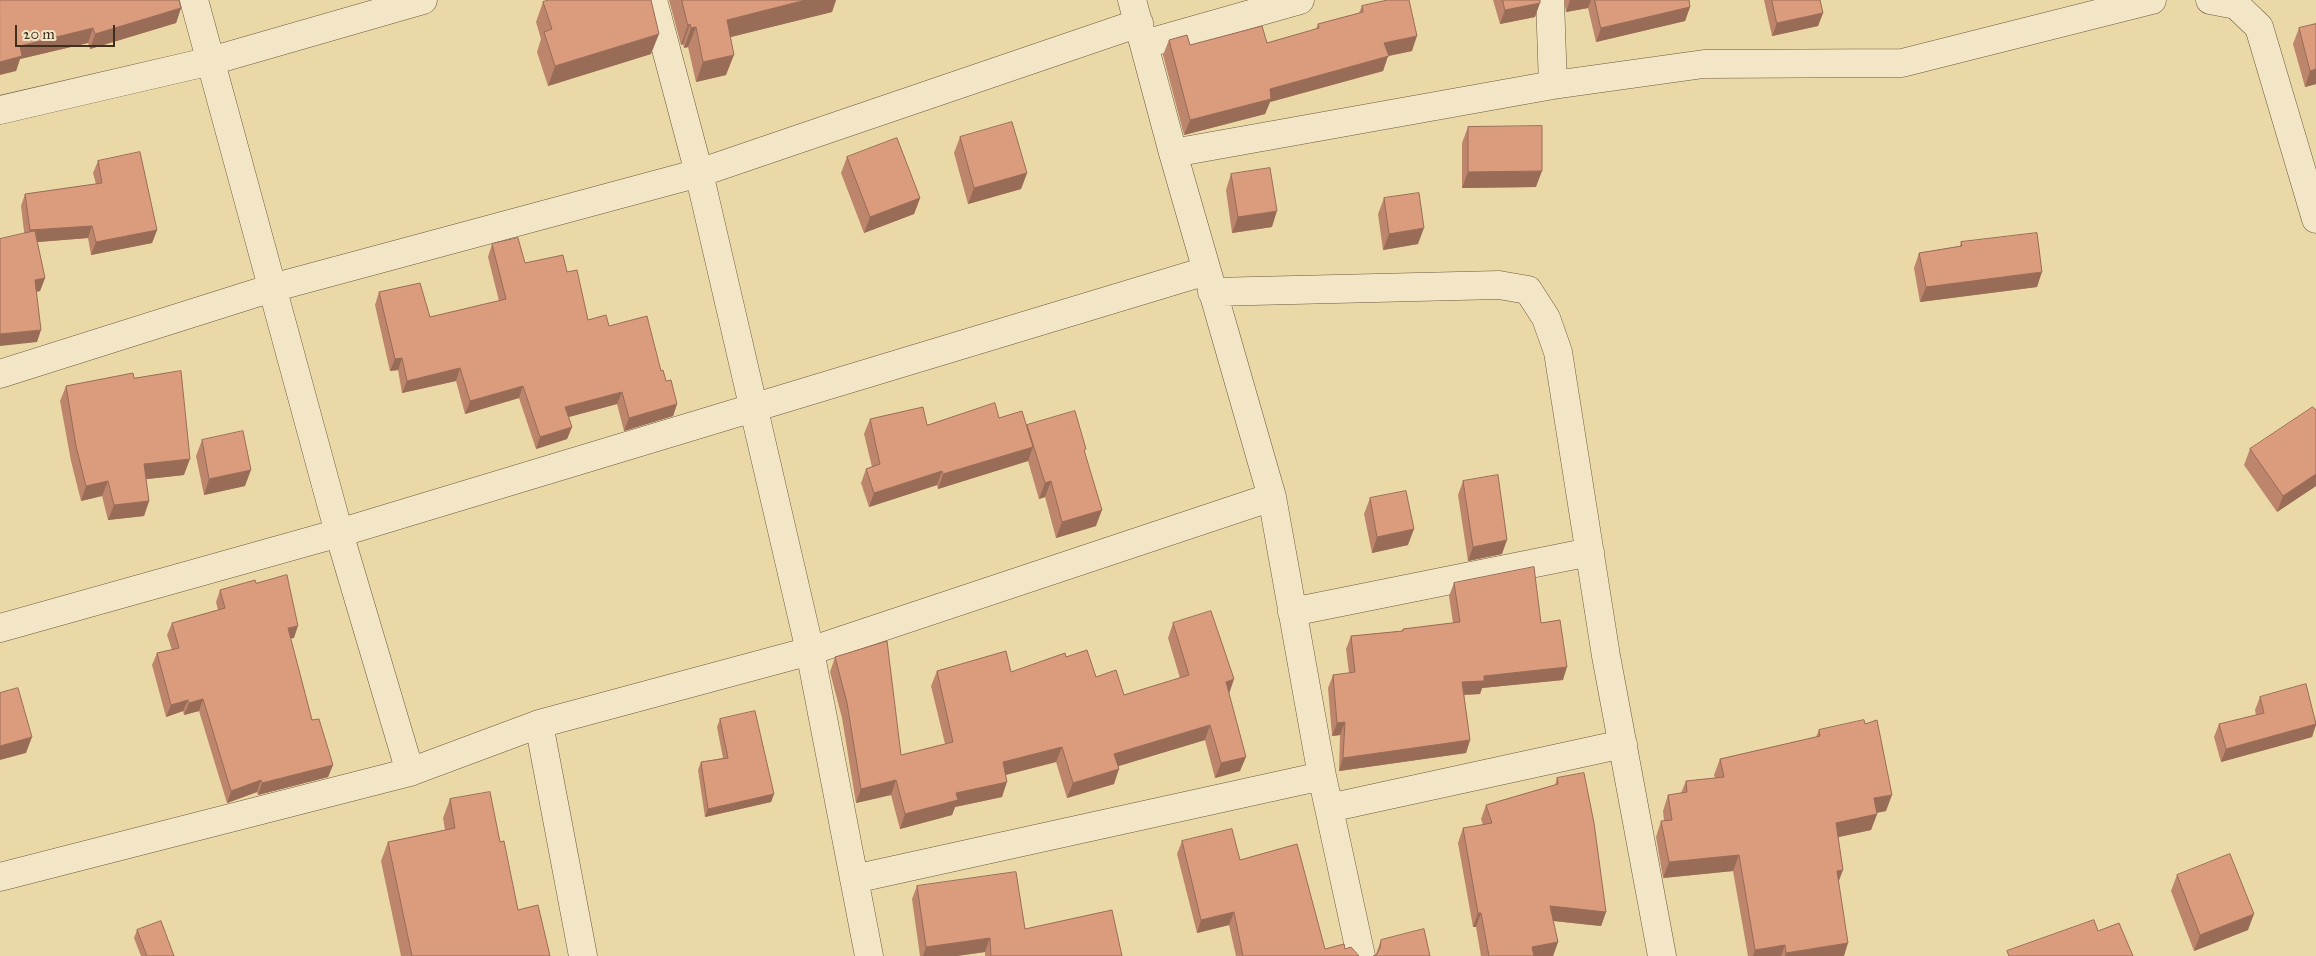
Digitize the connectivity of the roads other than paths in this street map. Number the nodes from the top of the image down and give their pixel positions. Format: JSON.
{"nodes":[{"id":1,"x":194,"y":0,"type":"edge"},
{"id":2,"x":423,"y":0,"type":"edge"},
{"id":3,"x":653,"y":0,"type":"edge"},
{"id":4,"x":1300,"y":0,"type":"edge"},
{"id":5,"x":1550,"y":0,"type":"edge"},
{"id":6,"x":2152,"y":0,"type":"edge"},
{"id":7,"x":2235,"y":2,"type":"edge"},
{"id":8,"x":1139,"y":22,"type":"edge"},
{"id":9,"x":211,"y":61,"type":"junction"},
{"id":10,"x":1553,"y":85,"type":"junction"},
{"id":11,"x":0,"y":110,"type":"edge"},
{"id":12,"x":1172,"y":154,"type":"junction"},
{"id":13,"x":698,"y":173,"type":"junction"},
{"id":14,"x":2316,"y":219,"type":"edge"},
{"id":15,"x":1209,"y":282,"type":"junction"},
{"id":16,"x":272,"y":288,"type":"junction"},
{"id":17,"x":0,"y":374,"type":"edge"},
{"id":18,"x":753,"y":408,"type":"junction"},
{"id":19,"x":1272,"y":497,"type":"junction"},
{"id":20,"x":339,"y":533,"type":"junction"},
{"id":21,"x":1590,"y":552,"type":"junction"},
{"id":22,"x":1292,"y":612,"type":"junction"},
{"id":23,"x":0,"y":628,"type":"edge"},
{"id":24,"x":810,"y":651,"type":"junction"},
{"id":25,"x":538,"y":724,"type":"junction"},
{"id":26,"x":1623,"y":744,"type":"junction"},
{"id":27,"x":410,"y":772,"type":"junction"},
{"id":28,"x":1322,"y":776,"type":"junction"},
{"id":29,"x":1329,"y":808,"type":"junction"},
{"id":30,"x":0,"y":876,"type":"edge"},
{"id":31,"x":854,"y":879,"type":"junction"},
{"id":32,"x":583,"y":956,"type":"edge"},
{"id":33,"x":869,"y":956,"type":"edge"},
{"id":34,"x":1361,"y":956,"type":"edge"},
{"id":35,"x":1662,"y":956,"type":"edge"}],
"edges":[{"from":1,"to":9,"type":"street"},
{"from":2,"to":9,"type":"street"},
{"from":3,"to":13,"type":"street"},
{"from":4,"to":8,"type":"street"},
{"from":5,"to":10,"type":"street"},
{"from":6,"to":10,"type":"street"},
{"from":7,"to":14,"type":"street"},
{"from":8,"to":12,"type":"street"},
{"from":8,"to":13,"type":"street"},
{"from":9,"to":11,"type":"street"},
{"from":9,"to":16,"type":"street"},
{"from":10,"to":12,"type":"street"},
{"from":12,"to":15,"type":"street"},
{"from":13,"to":16,"type":"street"},
{"from":13,"to":18,"type":"street"},
{"from":15,"to":18,"type":"street"},
{"from":15,"to":19,"type":"street"},
{"from":15,"to":21,"type":"street"},
{"from":16,"to":17,"type":"street"},
{"from":16,"to":20,"type":"street"},
{"from":18,"to":20,"type":"street"},
{"from":18,"to":24,"type":"street"},
{"from":19,"to":22,"type":"street"},
{"from":19,"to":24,"type":"street"},
{"from":20,"to":23,"type":"street"},
{"from":20,"to":27,"type":"street"},
{"from":21,"to":22,"type":"street"},
{"from":21,"to":26,"type":"street"},
{"from":22,"to":28,"type":"street"},
{"from":24,"to":25,"type":"street"},
{"from":24,"to":31,"type":"street"},
{"from":25,"to":27,"type":"street"},
{"from":25,"to":32,"type":"street"},
{"from":26,"to":29,"type":"street"},
{"from":26,"to":35,"type":"street"},
{"from":27,"to":30,"type":"street"},
{"from":28,"to":29,"type":"street"},
{"from":28,"to":31,"type":"street"},
{"from":29,"to":34,"type":"street"},
{"from":31,"to":33,"type":"street"}]}
